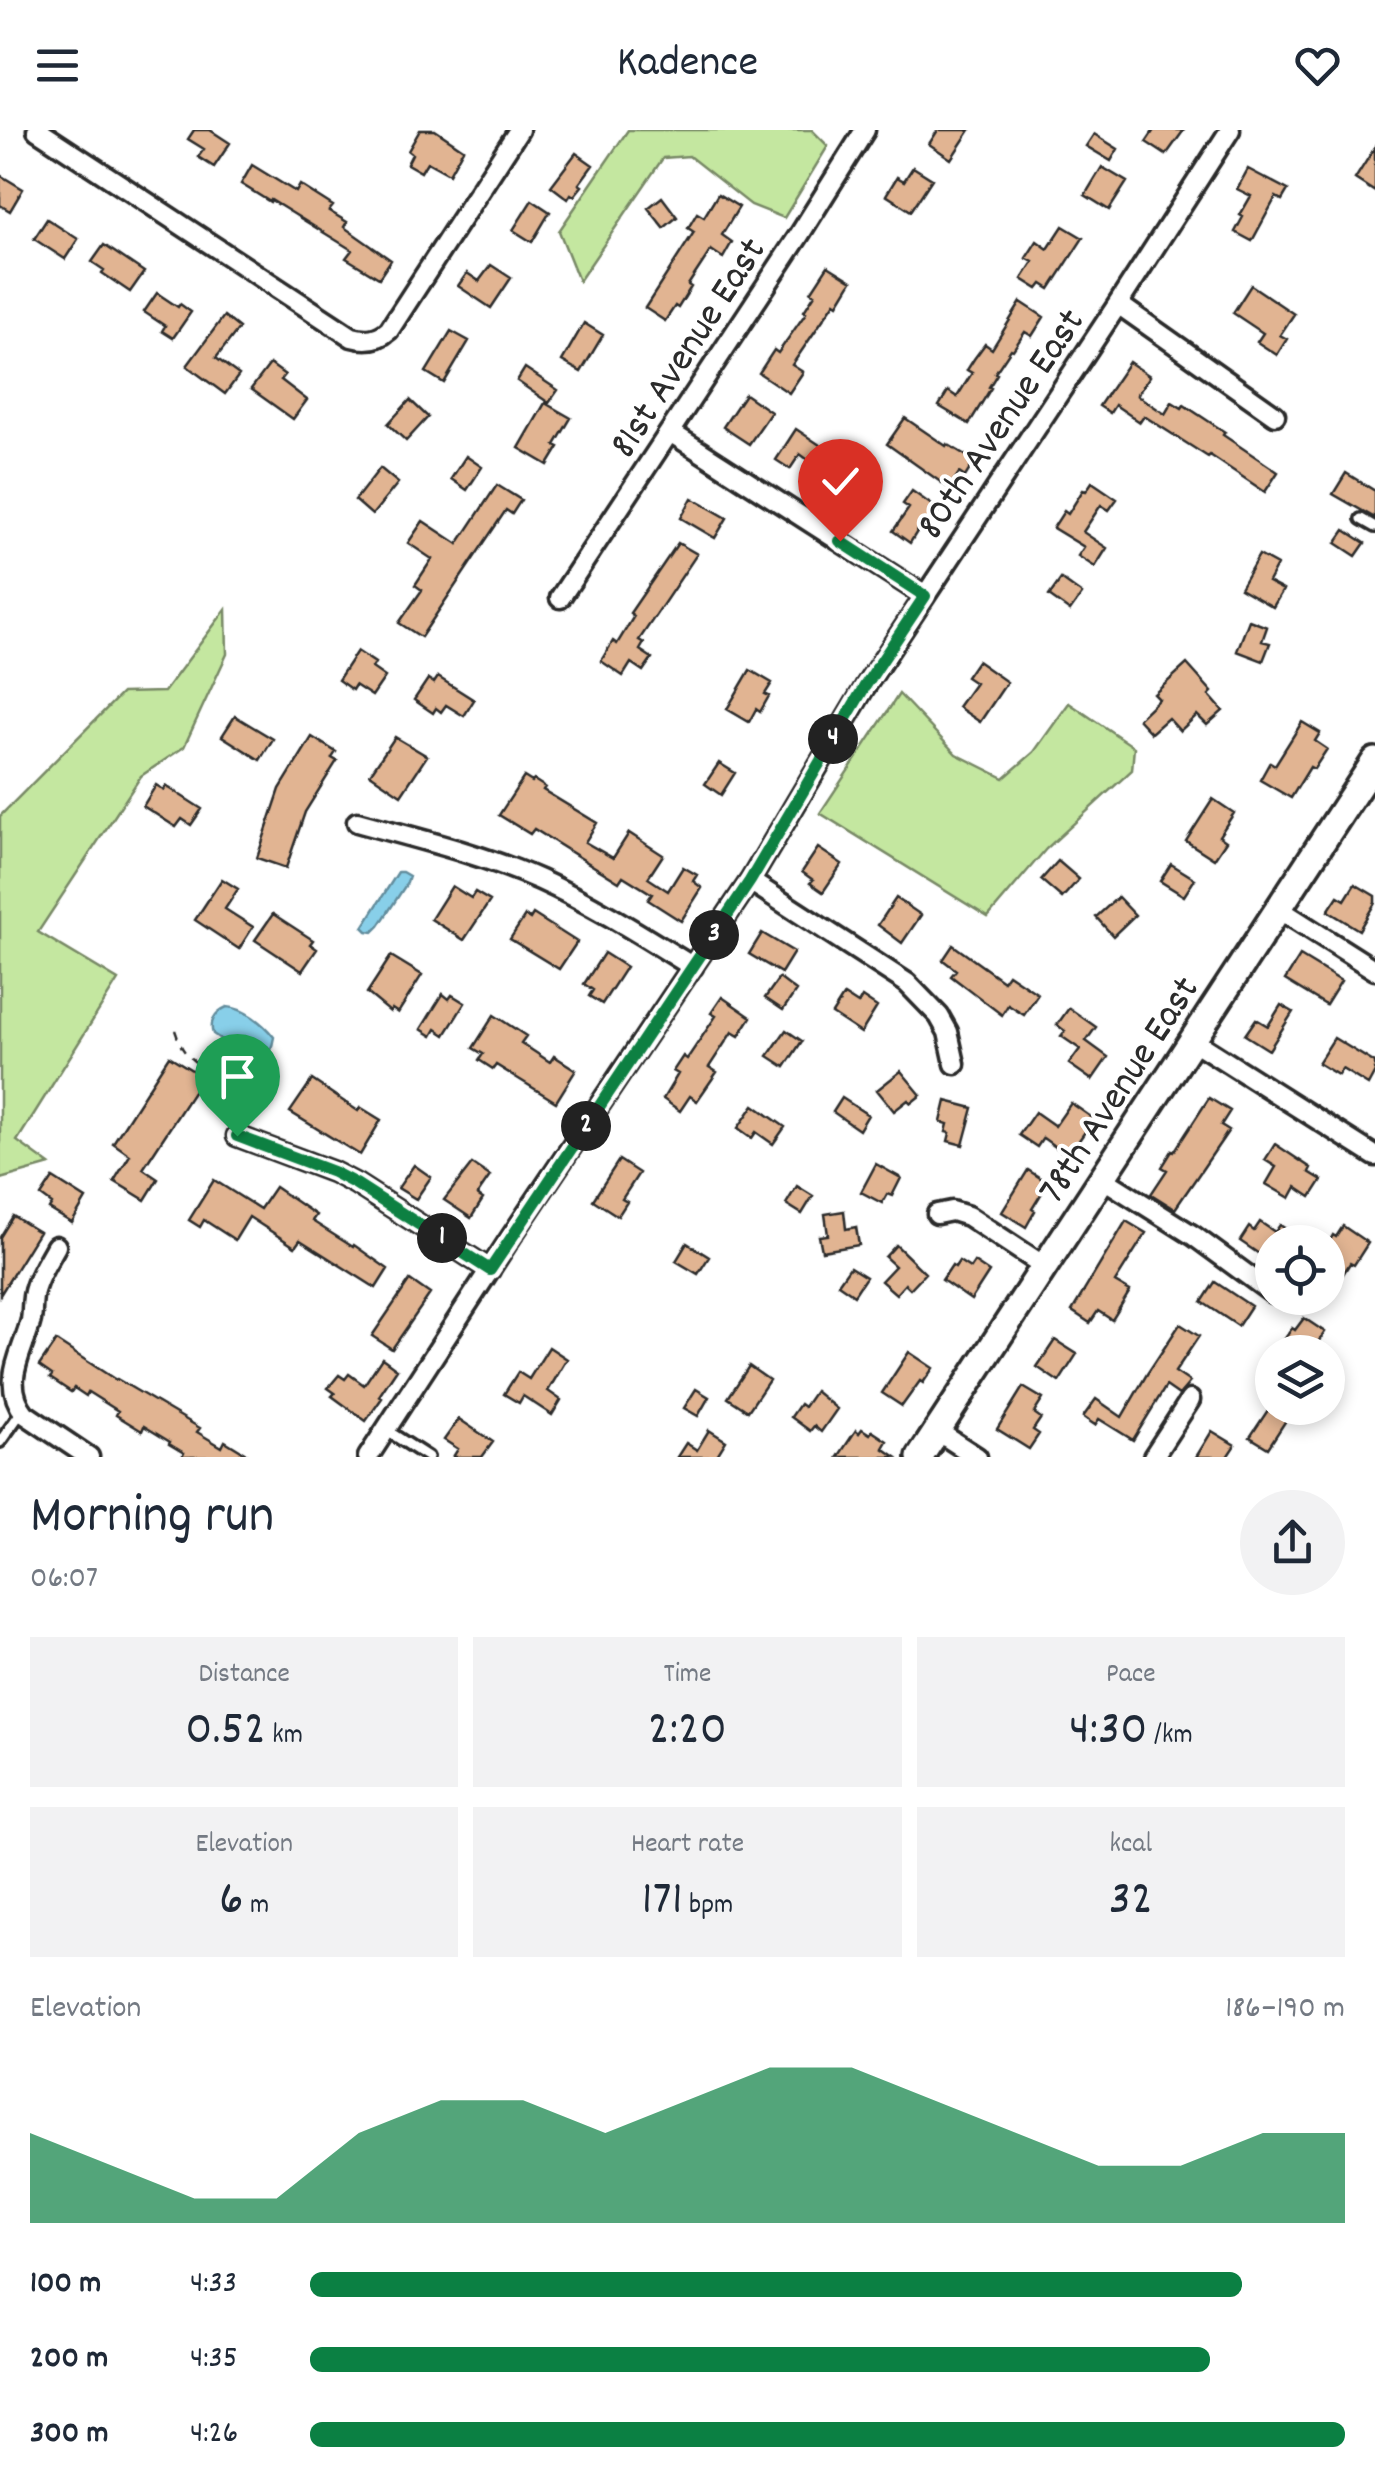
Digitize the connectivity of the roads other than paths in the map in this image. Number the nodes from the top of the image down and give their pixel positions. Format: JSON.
{"nodes":[{"id":1,"x":38,"y":130,"type":"edge"},
{"id":2,"x":520,"y":130,"type":"edge"},
{"id":3,"x":865,"y":130,"type":"edge"},
{"id":4,"x":1230,"y":130,"type":"edge"},
{"id":5,"x":1118,"y":304,"type":"junction"},
{"id":6,"x":1274,"y":415,"type":"dead end"},
{"id":7,"x":670,"y":432,"type":"junction"},
{"id":8,"x":1361,"y":518,"type":"dead end"},
{"id":9,"x":1375,"y":527,"type":"edge"},
{"id":10,"x":925,"y":596,"type":"junction"},
{"id":11,"x":560,"y":598,"type":"dead end"},
{"id":12,"x":1375,"y":760,"type":"edge"},
{"id":13,"x":357,"y":822,"type":"dead end"},
{"id":14,"x":750,"y":881,"type":"junction"},
{"id":15,"x":1279,"y":909,"type":"junction"},
{"id":16,"x":693,"y":966,"type":"junction"},
{"id":17,"x":1375,"y":970,"type":"edge"},
{"id":18,"x":1192,"y":1040,"type":"junction"},
{"id":19,"x":955,"y":1064,"type":"dead end"},
{"id":20,"x":237,"y":1136,"type":"road end"},
{"id":21,"x":1375,"y":1156,"type":"edge"},
{"id":22,"x":1102,"y":1178,"type":"junction"},
{"id":23,"x":937,"y":1214,"type":"dead end"},
{"id":24,"x":56,"y":1246,"type":"dead end"},
{"id":25,"x":1044,"y":1266,"type":"junction"},
{"id":26,"x":490,"y":1270,"type":"junction"},
{"id":27,"x":1255,"y":1281,"type":"edge"},
{"id":28,"x":1190,"y":1400,"type":"dead end"},
{"id":29,"x":22,"y":1411,"type":"junction"},
{"id":30,"x":386,"y":1430,"type":"junction"},
{"id":31,"x":936,"y":1431,"type":"junction"},
{"id":32,"x":0,"y":1442,"type":"edge"},
{"id":33,"x":89,"y":1457,"type":"edge"},
{"id":34,"x":368,"y":1457,"type":"edge"},
{"id":35,"x":428,"y":1457,"type":"edge"},
{"id":36,"x":920,"y":1457,"type":"edge"},
{"id":37,"x":977,"y":1457,"type":"edge"},
{"id":38,"x":1153,"y":1457,"type":"edge"}],
"edges":[{"from":1,"to":2,"type":"street"},
{"from":3,"to":7,"type":"street","name":"81st Avenue East"},
{"from":4,"to":5,"type":"street","name":"80th Avenue East"},
{"from":5,"to":6,"type":"street"},
{"from":5,"to":10,"type":"street","name":"80th Avenue East"},
{"from":7,"to":10,"type":"street"},
{"from":7,"to":11,"type":"street","name":"81st Avenue East"},
{"from":8,"to":9,"type":"lane"},
{"from":10,"to":14,"type":"street","name":"80th Avenue East"},
{"from":12,"to":15,"type":"street","name":"78th Avenue East"},
{"from":13,"to":16,"type":"street"},
{"from":14,"to":16,"type":"street","name":"80th Avenue East"},
{"from":14,"to":19,"type":"street"},
{"from":15,"to":17,"type":"street"},
{"from":15,"to":18,"type":"street","name":"78th Avenue East"},
{"from":16,"to":26,"type":"street","name":"80th Avenue East"},
{"from":18,"to":21,"type":"street"},
{"from":18,"to":22,"type":"street","name":"78th Avenue East"},
{"from":20,"to":26,"type":"street"},
{"from":22,"to":25,"type":"street","name":"78th Avenue East"},
{"from":22,"to":27,"type":"street"},
{"from":23,"to":25,"type":"street"},
{"from":24,"to":29,"type":"street"},
{"from":25,"to":31,"type":"street","name":"78th Avenue East"},
{"from":26,"to":30,"type":"street","name":"80th Avenue East"},
{"from":28,"to":38,"type":"street"},
{"from":29,"to":32,"type":"lane"},
{"from":29,"to":33,"type":"street"},
{"from":30,"to":34,"type":"street","name":"80th Avenue East"},
{"from":30,"to":35,"type":"lane"},
{"from":31,"to":36,"type":"street","name":"78th Avenue East"},
{"from":31,"to":37,"type":"street"}]}
